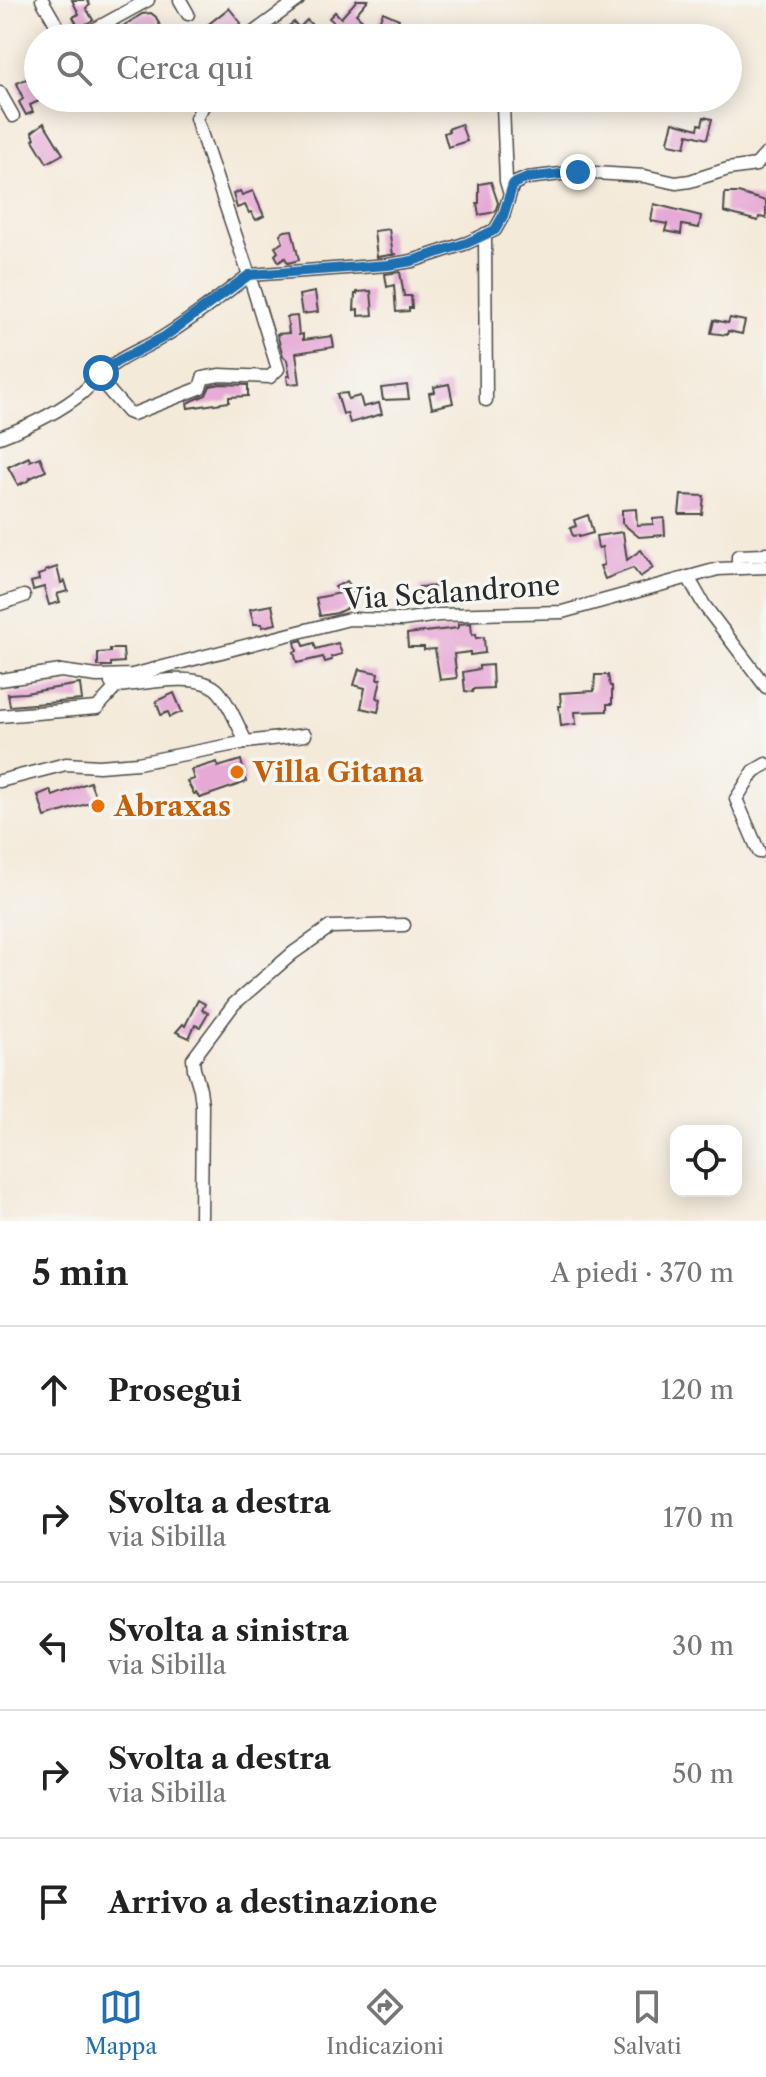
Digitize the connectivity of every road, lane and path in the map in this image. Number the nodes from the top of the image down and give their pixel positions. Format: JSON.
{"nodes":[{"id":1,"x":42,"y":0,"type":"edge"},
{"id":2,"x":148,"y":0,"type":"edge"},
{"id":3,"x":180,"y":0,"type":"edge"},
{"id":4,"x":298,"y":0,"type":"edge"},
{"id":5,"x":188,"y":14,"type":"dead end"},
{"id":6,"x":56,"y":24,"type":"edge"},
{"id":7,"x":104,"y":24,"type":"edge"},
{"id":8,"x":265,"y":24,"type":"edge"},
{"id":9,"x":0,"y":93,"type":"edge"},
{"id":10,"x":200,"y":112,"type":"edge"},
{"id":11,"x":503,"y":112,"type":"edge"},
{"id":12,"x":13,"y":116,"type":"dead end"},
{"id":13,"x":766,"y":154,"type":"edge"},
{"id":14,"x":509,"y":191,"type":"junction"},
{"id":15,"x":485,"y":234,"type":"junction"},
{"id":16,"x":249,"y":275,"type":"junction"},
{"id":17,"x":94,"y":381,"type":"junction"},
{"id":18,"x":486,"y":400,"type":"dead end"},
{"id":19,"x":0,"y":437,"type":"edge"},
{"id":20,"x":766,"y":553,"type":"edge"},
{"id":21,"x":766,"y":567,"type":"edge"},
{"id":22,"x":738,"y":568,"type":"junction"},
{"id":23,"x":688,"y":577,"type":"junction"},
{"id":24,"x":24,"y":596,"type":"dead end"},
{"id":25,"x":0,"y":604,"type":"edge"},
{"id":26,"x":97,"y":676,"type":"junction"},
{"id":27,"x":0,"y":680,"type":"edge"},
{"id":28,"x":117,"y":686,"type":"junction"},
{"id":29,"x":766,"y":687,"type":"edge"},
{"id":30,"x":0,"y":716,"type":"edge"},
{"id":31,"x":305,"y":735,"type":"dead end"},
{"id":32,"x":246,"y":742,"type":"junction"},
{"id":33,"x":766,"y":764,"type":"edge"},
{"id":34,"x":0,"y":781,"type":"edge"},
{"id":35,"x":759,"y":852,"type":"dead end"},
{"id":36,"x":404,"y":925,"type":"dead end"},
{"id":37,"x":201,"y":1221,"type":"edge"}],
"edges":[{"from":1,"to":6,"type":"street"},
{"from":2,"to":7,"type":"street"},
{"from":3,"to":5,"type":"street"},
{"from":4,"to":8,"type":"street"},
{"from":9,"to":12,"type":"street"},
{"from":10,"to":16,"type":"street"},
{"from":11,"to":14,"type":"street"},
{"from":13,"to":14,"type":"street"},
{"from":14,"to":15,"type":"street"},
{"from":15,"to":16,"type":"street"},
{"from":15,"to":18,"type":"street"},
{"from":16,"to":17,"type":"street"},
{"from":16,"to":17,"type":"street"},
{"from":17,"to":19,"type":"street"},
{"from":20,"to":22,"type":"street"},
{"from":21,"to":22,"type":"street","name":"Via Scalandrone"},
{"from":22,"to":23,"type":"street","name":"Via Scalandrone"},
{"from":23,"to":26,"type":"street","name":"Via Scalandrone"},
{"from":23,"to":29,"type":"street"},
{"from":24,"to":25,"type":"street"},
{"from":26,"to":27,"type":"street","name":"Via Scalandrone"},
{"from":26,"to":28,"type":"street"},
{"from":28,"to":30,"type":"street"},
{"from":28,"to":32,"type":"street"},
{"from":31,"to":32,"type":"street"},
{"from":32,"to":34,"type":"street"},
{"from":33,"to":35,"type":"street"},
{"from":36,"to":37,"type":"street"}]}
